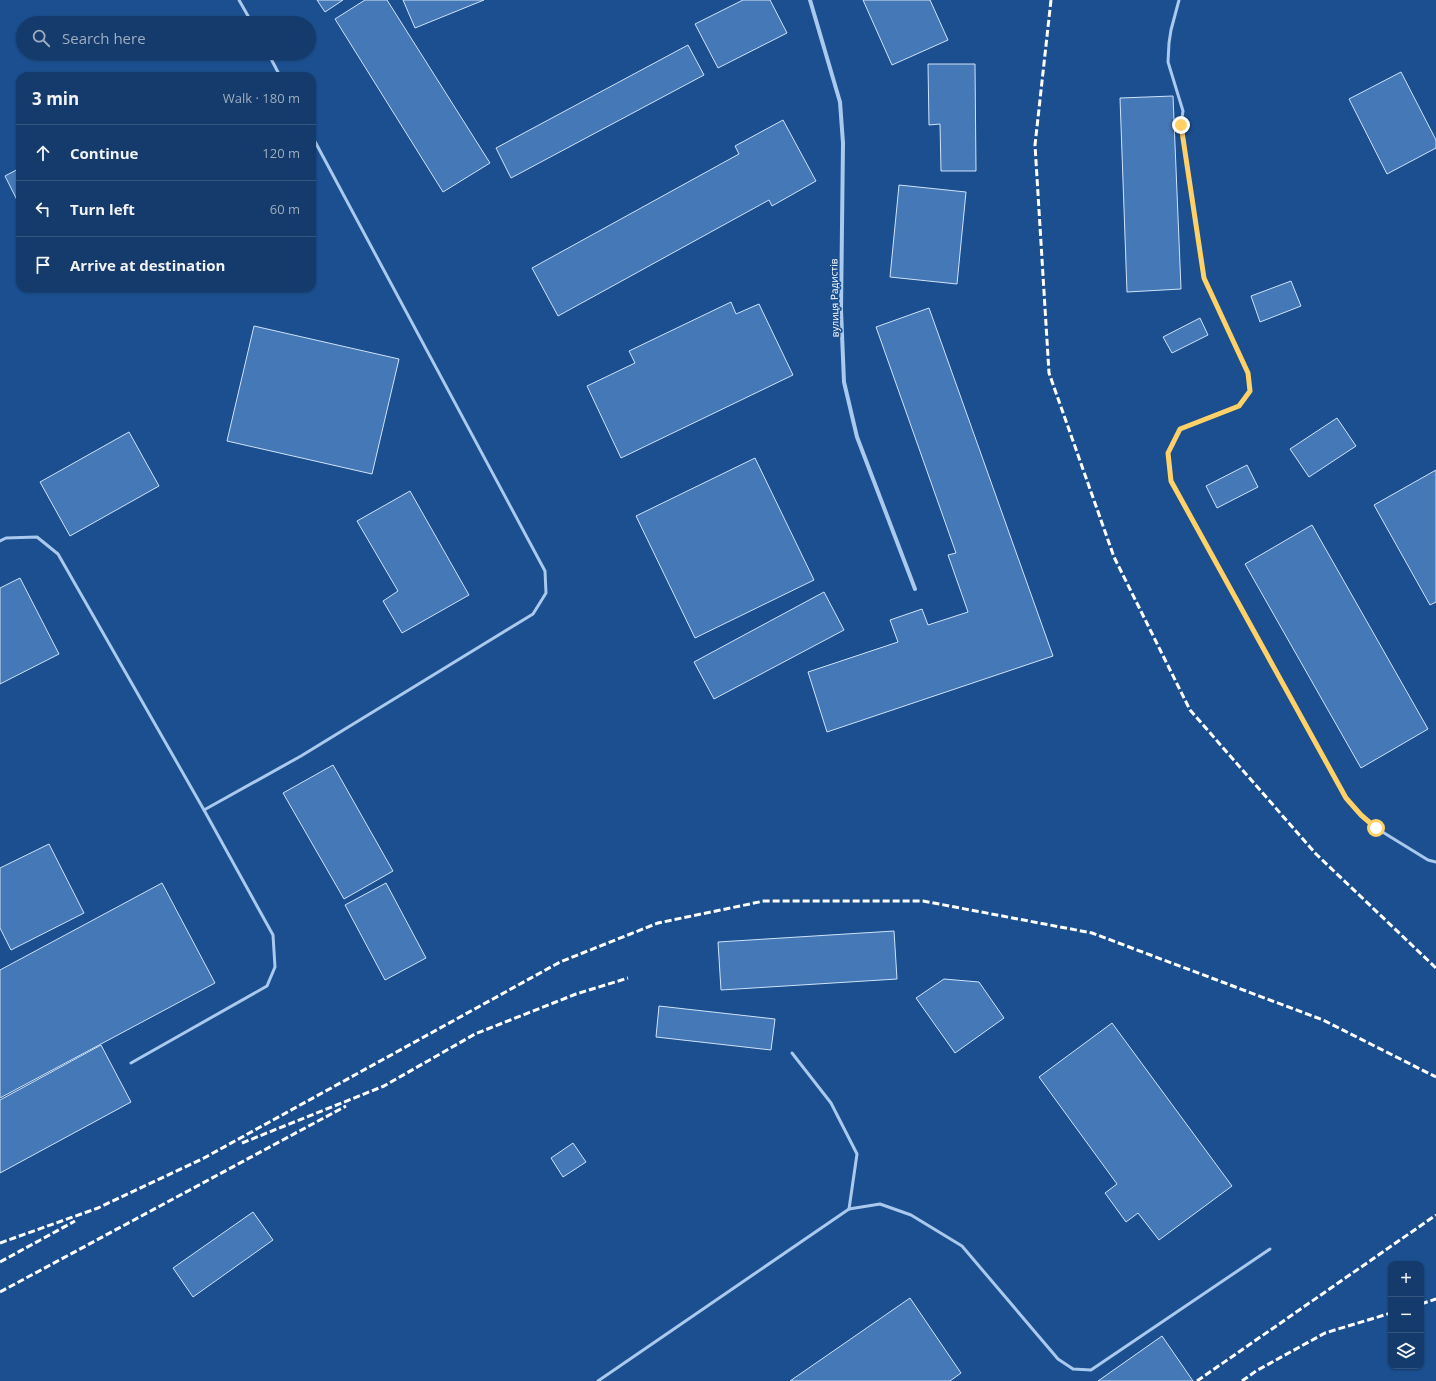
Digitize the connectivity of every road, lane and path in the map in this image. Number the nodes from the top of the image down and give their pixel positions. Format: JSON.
{"nodes":[{"id":1,"x":239,"y":0,"type":"edge"},
{"id":2,"x":810,"y":0,"type":"edge"},
{"id":3,"x":1179,"y":0,"type":"edge"},
{"id":4,"x":248,"y":16,"type":"edge"},
{"id":5,"x":272,"y":60,"type":"edge"},
{"id":6,"x":278,"y":72,"type":"edge"},
{"id":7,"x":316,"y":143,"type":"edge"},
{"id":8,"x":0,"y":541,"type":"edge"},
{"id":9,"x":915,"y":589,"type":"dead end"},
{"id":10,"x":204,"y":810,"type":"junction"},
{"id":11,"x":1436,"y":862,"type":"edge"},
{"id":12,"x":792,"y":1053,"type":"dead end"},
{"id":13,"x":131,"y":1063,"type":"dead end"},
{"id":14,"x":849,"y":1209,"type":"junction"},
{"id":15,"x":1270,"y":1249,"type":"dead end"},
{"id":16,"x":598,"y":1381,"type":"edge"}],
"edges":[{"from":1,"to":4,"type":"lane"},
{"from":2,"to":9,"type":"street","name":"вулиця Радистів"},
{"from":3,"to":11,"type":"lane"},
{"from":5,"to":6,"type":"lane"},
{"from":7,"to":10,"type":"lane"},
{"from":8,"to":10,"type":"lane"},
{"from":10,"to":13,"type":"lane"},
{"from":12,"to":14,"type":"lane"},
{"from":14,"to":15,"type":"lane"},
{"from":14,"to":16,"type":"lane"}]}
